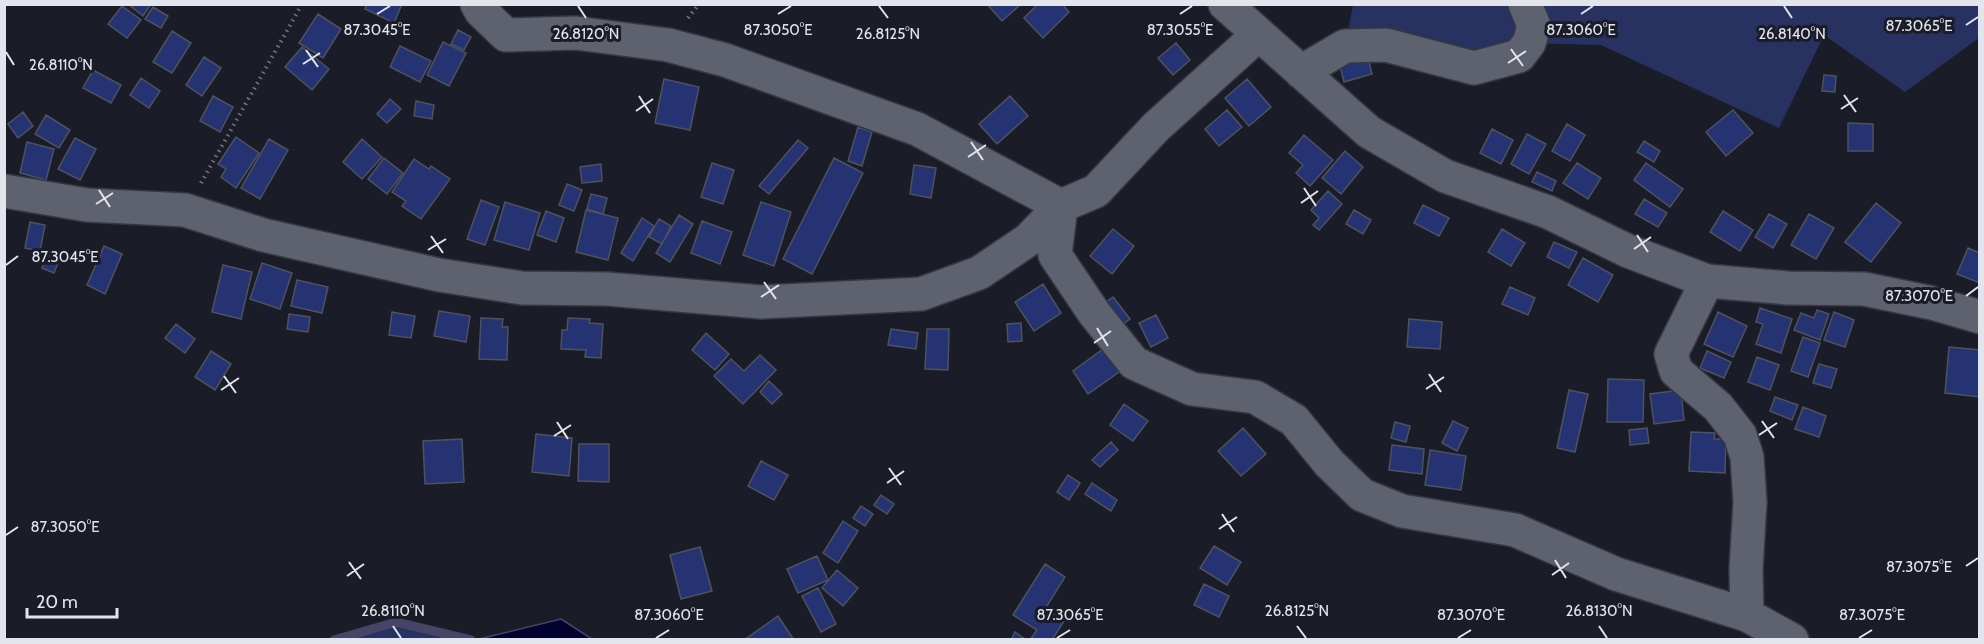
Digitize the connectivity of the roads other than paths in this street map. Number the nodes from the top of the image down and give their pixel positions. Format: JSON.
{"nodes":[{"id":1,"x":477,"y":4,"type":"edge"},
{"id":2,"x":1225,"y":4,"type":"edge"},
{"id":3,"x":1525,"y":4,"type":"edge"},
{"id":4,"x":1259,"y":34,"type":"junction"},
{"id":5,"x":1301,"y":72,"type":"junction"},
{"id":6,"x":4,"y":191,"type":"edge"},
{"id":7,"x":1061,"y":206,"type":"junction"},
{"id":8,"x":1707,"y":281,"type":"junction"},
{"id":9,"x":1980,"y":316,"type":"edge"},
{"id":10,"x":1747,"y":615,"type":"junction"},
{"id":11,"x":1792,"y":639,"type":"edge"}],
"edges":[{"from":1,"to":7,"type":"street"},
{"from":2,"to":4,"type":"street"},
{"from":3,"to":5,"type":"street"},
{"from":4,"to":5,"type":"street"},
{"from":4,"to":7,"type":"street"},
{"from":5,"to":8,"type":"street"},
{"from":6,"to":7,"type":"street"},
{"from":7,"to":10,"type":"street"},
{"from":8,"to":9,"type":"street"},
{"from":8,"to":10,"type":"street"},
{"from":10,"to":11,"type":"street"}]}
